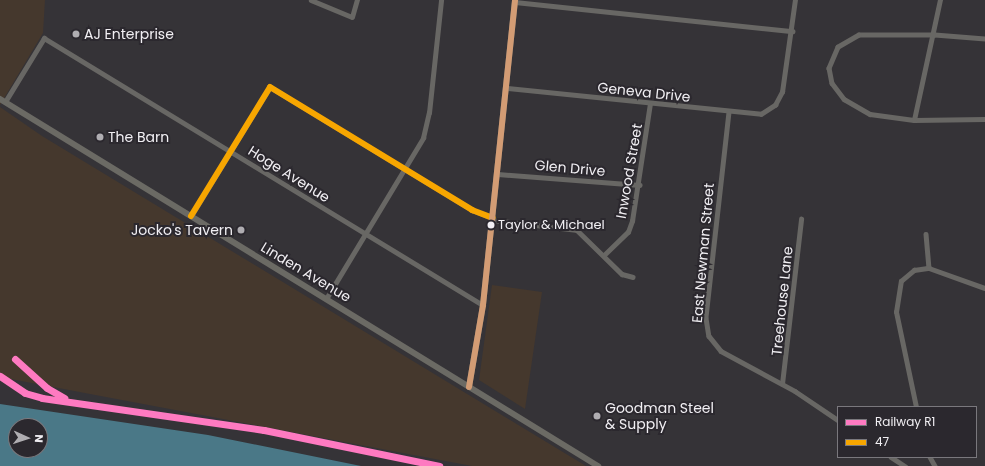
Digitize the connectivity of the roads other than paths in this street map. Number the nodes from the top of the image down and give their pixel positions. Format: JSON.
{"nodes":[{"id":1,"x":311,"y":0,"type":"edge"},
{"id":2,"x":357,"y":0,"type":"edge"},
{"id":3,"x":441,"y":0,"type":"edge"},
{"id":4,"x":795,"y":0,"type":"edge"},
{"id":5,"x":940,"y":0,"type":"edge"},
{"id":6,"x":515,"y":1,"type":"edge"},
{"id":7,"x":792,"y":30,"type":"junction"},
{"id":8,"x":935,"y":35,"type":"junction"},
{"id":9,"x":985,"y":39,"type":"edge"},
{"id":10,"x":507,"y":88,"type":"junction"},
{"id":11,"x":2,"y":101,"type":"edge"},
{"id":12,"x":650,"y":104,"type":"junction"},
{"id":13,"x":729,"y":112,"type":"junction"},
{"id":14,"x":985,"y":119,"type":"edge"},
{"id":15,"x":914,"y":120,"type":"junction"},
{"id":16,"x":230,"y":151,"type":"junction"},
{"id":17,"x":405,"y":171,"type":"junction"},
{"id":18,"x":498,"y":174,"type":"junction"},
{"id":19,"x":640,"y":185,"type":"junction"},
{"id":20,"x":191,"y":216,"type":"junction"},
{"id":21,"x":493,"y":219,"type":"junction"},
{"id":22,"x":801,"y":219,"type":"dead end"},
{"id":23,"x":366,"y":234,"type":"junction"},
{"id":24,"x":926,"y":234,"type":"dead end"},
{"id":25,"x":604,"y":255,"type":"junction"},
{"id":26,"x":929,"y":268,"type":"junction"},
{"id":27,"x":633,"y":277,"type":"dead end"},
{"id":28,"x":985,"y":288,"type":"edge"},
{"id":29,"x":326,"y":299,"type":"junction"},
{"id":30,"x":482,"y":305,"type":"junction"},
{"id":31,"x":782,"y":384,"type":"junction"},
{"id":32,"x":469,"y":387,"type":"junction"},
{"id":33,"x":916,"y":406,"type":"edge"},
{"id":34,"x":837,"y":419,"type":"edge"},
{"id":35,"x":893,"y":458,"type":"edge"},
{"id":36,"x":598,"y":466,"type":"edge"},
{"id":37,"x":905,"y":466,"type":"edge"}],
"edges":[{"from":1,"to":2,"type":"street"},
{"from":3,"to":17,"type":"street"},
{"from":4,"to":7,"type":"street"},
{"from":5,"to":8,"type":"street"},
{"from":6,"to":7,"type":"street"},
{"from":6,"to":10,"type":"street"},
{"from":7,"to":13,"type":"street","name":"Geneva Drive"},
{"from":8,"to":9,"type":"street"},
{"from":8,"to":15,"type":"street"},
{"from":8,"to":15,"type":"street"},
{"from":10,"to":12,"type":"street","name":"Geneva Drive"},
{"from":10,"to":18,"type":"street"},
{"from":11,"to":16,"type":"street","name":"Hoge Avenue"},
{"from":11,"to":20,"type":"street","name":"Linden Avenue"},
{"from":12,"to":13,"type":"street","name":"Geneva Drive"},
{"from":12,"to":19,"type":"street","name":"Inwood Street"},
{"from":13,"to":31,"type":"street","name":"East Newman Street"},
{"from":14,"to":15,"type":"street"},
{"from":16,"to":17,"type":"street"},
{"from":16,"to":20,"type":"street"},
{"from":16,"to":23,"type":"street","name":"Hoge Avenue"},
{"from":17,"to":21,"type":"street"},
{"from":17,"to":23,"type":"street"},
{"from":18,"to":19,"type":"street","name":"Glen Drive"},
{"from":18,"to":21,"type":"street"},
{"from":19,"to":25,"type":"street","name":"Inwood Street"},
{"from":20,"to":29,"type":"street","name":"Linden Avenue"},
{"from":21,"to":25,"type":"street"},
{"from":21,"to":30,"type":"street"},
{"from":22,"to":31,"type":"street","name":"Treehouse Lane"},
{"from":23,"to":29,"type":"street"},
{"from":23,"to":30,"type":"street","name":"Hoge Avenue"},
{"from":24,"to":26,"type":"street"},
{"from":25,"to":27,"type":"street"},
{"from":26,"to":28,"type":"street"},
{"from":26,"to":33,"type":"street"},
{"from":29,"to":32,"type":"street","name":"Linden Avenue"},
{"from":30,"to":32,"type":"street"},
{"from":31,"to":34,"type":"street","name":"East Newman Street"},
{"from":32,"to":36,"type":"street","name":"Linden Avenue"},
{"from":35,"to":37,"type":"street"}]}
